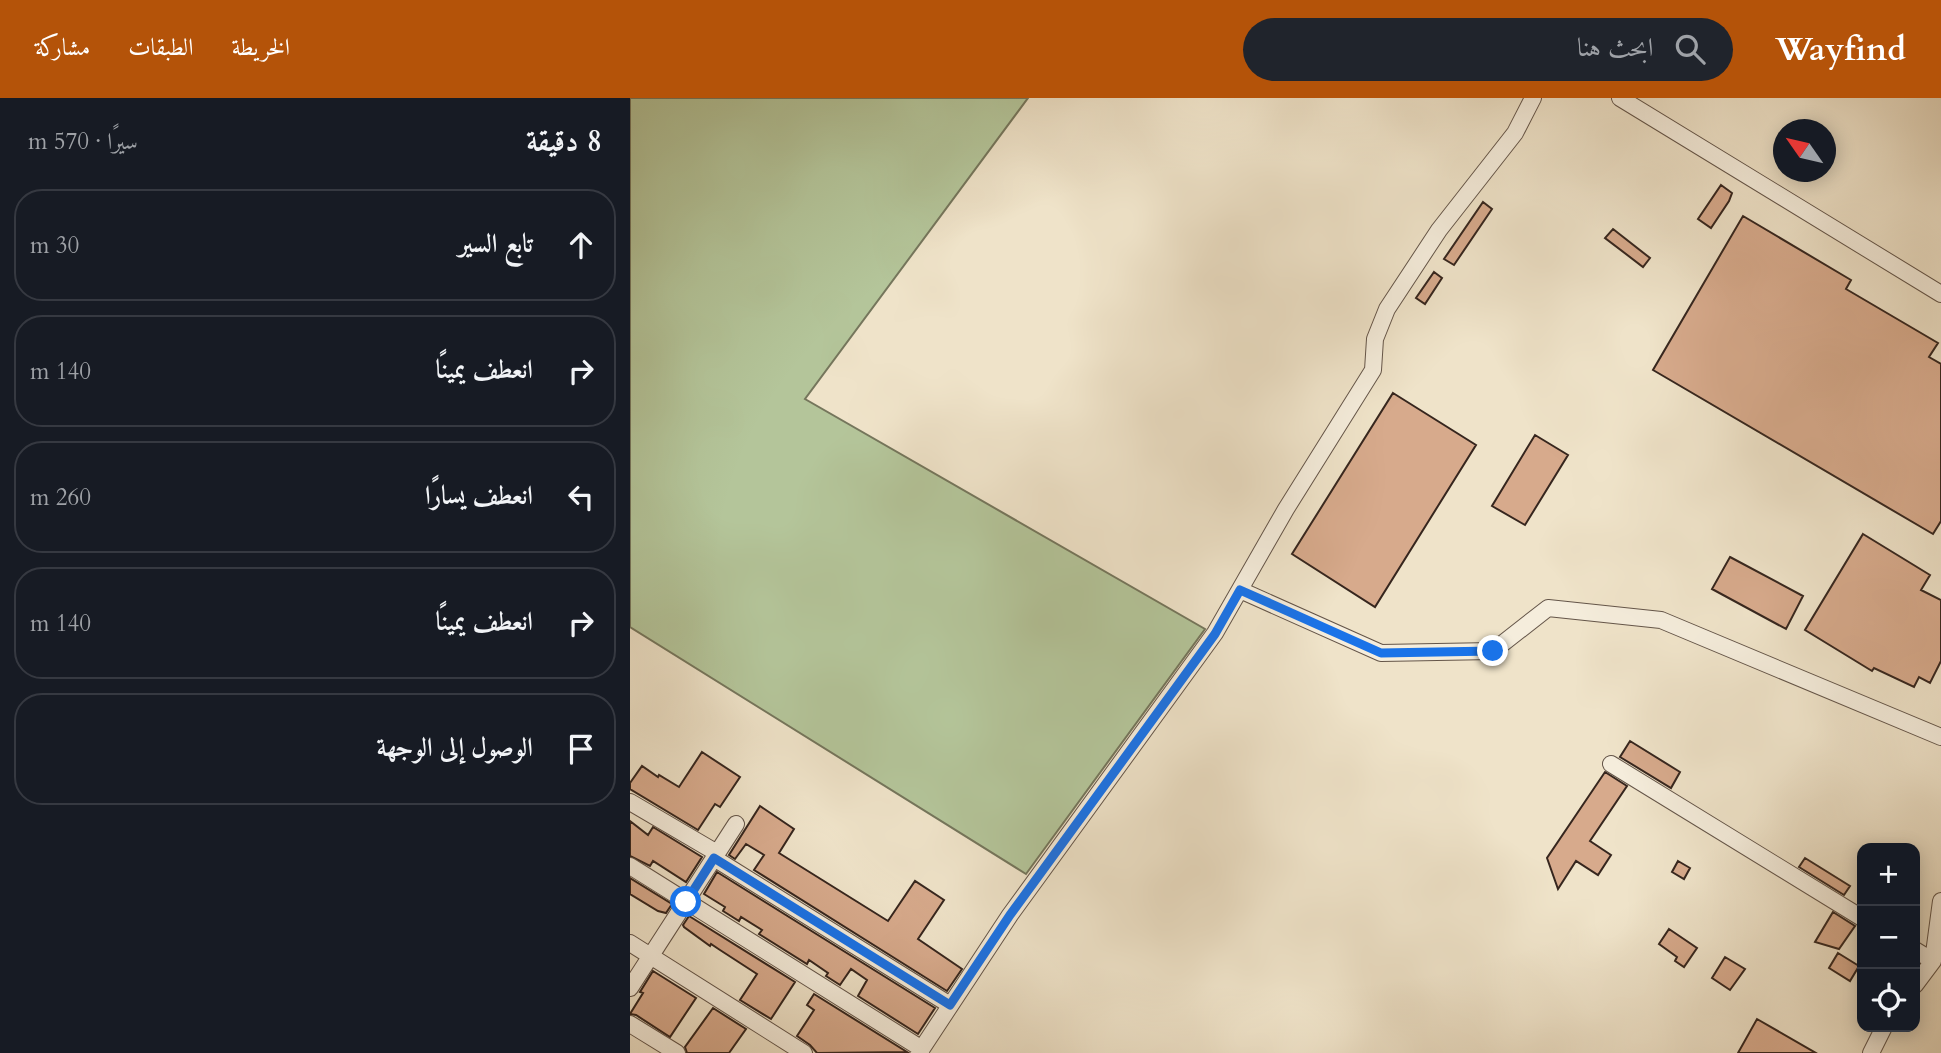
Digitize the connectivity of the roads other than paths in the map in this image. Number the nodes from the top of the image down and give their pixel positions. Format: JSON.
{"nodes":[{"id":1,"x":1532,"y":98,"type":"edge"},
{"id":2,"x":1620,"y":98,"type":"edge"},
{"id":3,"x":1941,"y":294,"type":"edge"},
{"id":4,"x":1240,"y":590,"type":"junction"},
{"id":5,"x":1941,"y":737,"type":"edge"},
{"id":6,"x":1611,"y":764,"type":"dead end"},
{"id":7,"x":630,"y":802,"type":"edge"},
{"id":8,"x":736,"y":824,"type":"dead end"},
{"id":9,"x":715,"y":856,"type":"junction"},
{"id":10,"x":630,"y":866,"type":"edge"},
{"id":11,"x":1941,"y":901,"type":"edge"},
{"id":12,"x":686,"y":902,"type":"junction"},
{"id":13,"x":1857,"y":915,"type":"edge"},
{"id":14,"x":630,"y":943,"type":"edge"},
{"id":15,"x":1920,"y":953,"type":"edge"},
{"id":16,"x":651,"y":956,"type":"junction"},
{"id":17,"x":1933,"y":961,"type":"junction"},
{"id":18,"x":1920,"y":978,"type":"edge"},
{"id":19,"x":630,"y":988,"type":"edge"},
{"id":20,"x":950,"y":1005,"type":"junction"},
{"id":21,"x":630,"y":1024,"type":"edge"},
{"id":22,"x":1882,"y":1032,"type":"edge"},
{"id":23,"x":920,"y":1051,"type":"edge"},
{"id":24,"x":677,"y":1053,"type":"edge"},
{"id":25,"x":804,"y":1053,"type":"edge"},
{"id":26,"x":1871,"y":1053,"type":"edge"}],
"edges":[{"from":1,"to":4,"type":"street"},
{"from":2,"to":3,"type":"street"},
{"from":4,"to":5,"type":"street"},
{"from":4,"to":20,"type":"street"},
{"from":6,"to":13,"type":"street"},
{"from":7,"to":9,"type":"street"},
{"from":8,"to":9,"type":"street"},
{"from":9,"to":12,"type":"street"},
{"from":9,"to":20,"type":"street"},
{"from":10,"to":12,"type":"street"},
{"from":11,"to":17,"type":"street"},
{"from":12,"to":16,"type":"street"},
{"from":12,"to":23,"type":"street"},
{"from":14,"to":16,"type":"street"},
{"from":15,"to":17,"type":"street"},
{"from":16,"to":19,"type":"street"},
{"from":16,"to":25,"type":"street"},
{"from":17,"to":18,"type":"street"},
{"from":20,"to":23,"type":"street"},
{"from":21,"to":24,"type":"street"},
{"from":22,"to":26,"type":"street"}]}
